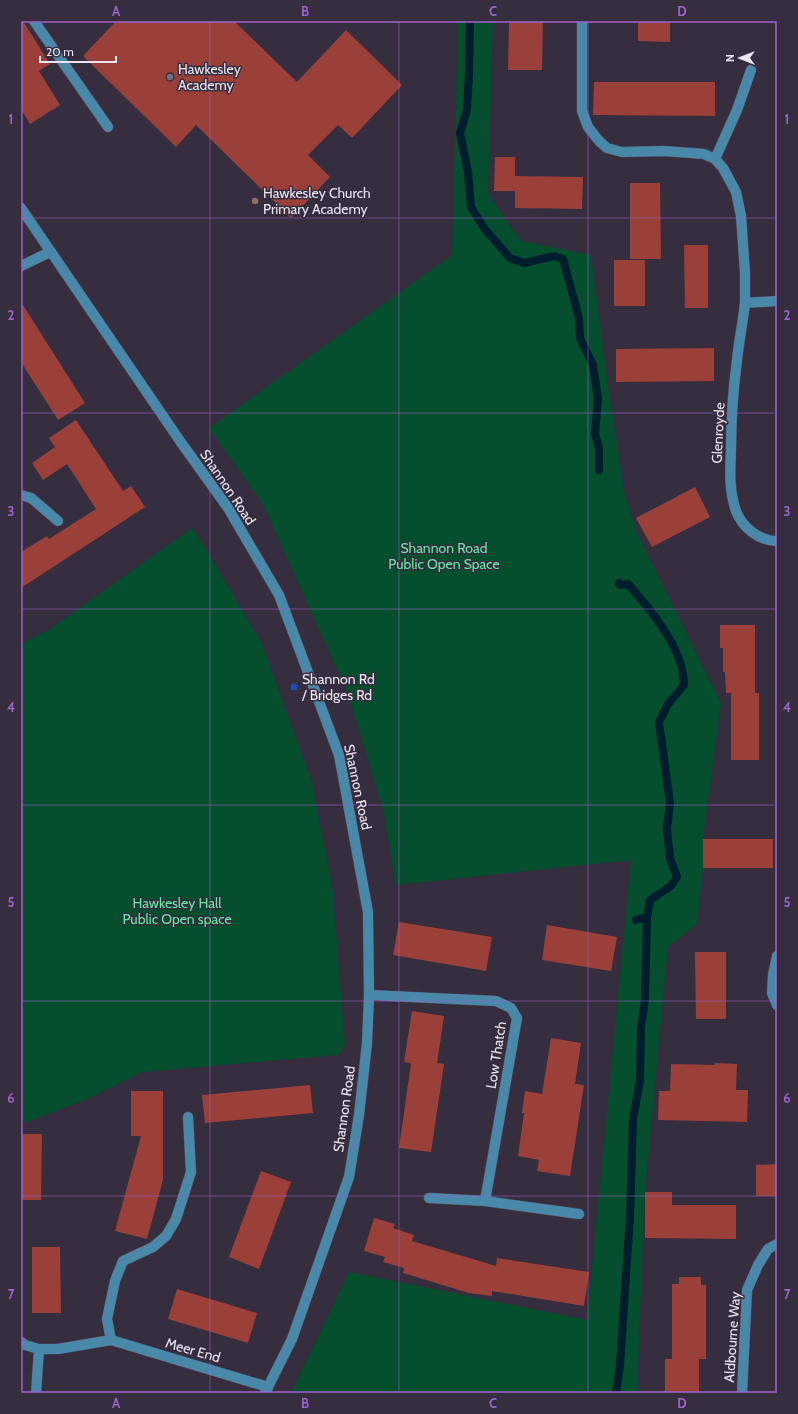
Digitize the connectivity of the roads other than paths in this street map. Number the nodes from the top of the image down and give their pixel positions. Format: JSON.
{"nodes":[{"id":1,"x":34,"y":21,"type":"edge"},
{"id":2,"x":582,"y":21,"type":"edge"},
{"id":3,"x":751,"y":70,"type":"dead end"},
{"id":4,"x":108,"y":127,"type":"dead end"},
{"id":5,"x":715,"y":159,"type":"junction"},
{"id":6,"x":21,"y":208,"type":"edge"},
{"id":7,"x":50,"y":252,"type":"junction"},
{"id":8,"x":21,"y":266,"type":"edge"},
{"id":9,"x":777,"y":301,"type":"edge"},
{"id":10,"x":745,"y":303,"type":"junction"},
{"id":11,"x":21,"y":495,"type":"edge"},
{"id":12,"x":58,"y":521,"type":"dead end"},
{"id":13,"x":777,"y":541,"type":"edge"},
{"id":14,"x":777,"y":956,"type":"edge"},
{"id":15,"x":369,"y":995,"type":"junction"},
{"id":16,"x":777,"y":1005,"type":"edge"},
{"id":17,"x":188,"y":1117,"type":"dead end"},
{"id":18,"x":429,"y":1198,"type":"dead end"},
{"id":19,"x":485,"y":1201,"type":"junction"},
{"id":20,"x":579,"y":1214,"type":"dead end"},
{"id":21,"x":777,"y":1244,"type":"edge"},
{"id":22,"x":111,"y":1340,"type":"junction"},
{"id":23,"x":21,"y":1342,"type":"edge"},
{"id":24,"x":39,"y":1349,"type":"junction"},
{"id":25,"x":266,"y":1390,"type":"edge"},
{"id":26,"x":36,"y":1393,"type":"edge"},
{"id":27,"x":742,"y":1393,"type":"edge"}],
"edges":[{"from":1,"to":4,"type":"street"},
{"from":2,"to":5,"type":"street"},
{"from":3,"to":5,"type":"street"},
{"from":5,"to":10,"type":"street","name":"Glenroyde"},
{"from":6,"to":7,"type":"street","name":"Shannon Road"},
{"from":7,"to":8,"type":"street"},
{"from":7,"to":15,"type":"street","name":"Shannon Road"},
{"from":9,"to":10,"type":"street"},
{"from":10,"to":13,"type":"street","name":"Glenroyde"},
{"from":11,"to":12,"type":"street"},
{"from":14,"to":16,"type":"street"},
{"from":15,"to":19,"type":"street","name":"Low Thatch"},
{"from":15,"to":25,"type":"street","name":"Shannon Road"},
{"from":17,"to":22,"type":"street"},
{"from":18,"to":19,"type":"street"},
{"from":19,"to":20,"type":"street"},
{"from":21,"to":27,"type":"street","name":"Aldbourne Way"},
{"from":22,"to":24,"type":"street","name":"Meer End"},
{"from":22,"to":25,"type":"street","name":"Meer End"},
{"from":23,"to":24,"type":"street","name":"Meer End"},
{"from":24,"to":26,"type":"street"}]}
